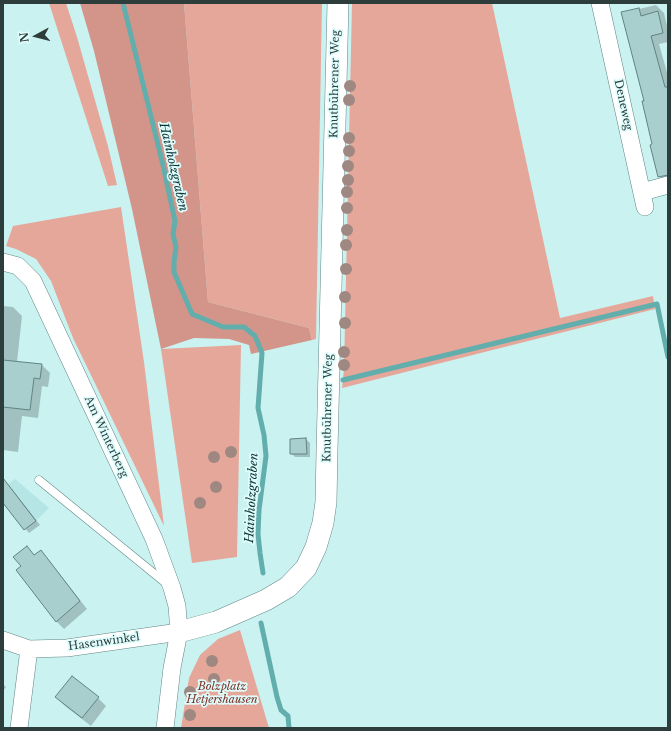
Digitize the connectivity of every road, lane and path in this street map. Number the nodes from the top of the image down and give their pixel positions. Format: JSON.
{"nodes":[{"id":1,"x":338,"y":3,"type":"edge"},
{"id":2,"x":600,"y":3,"type":"edge"},
{"id":3,"x":668,"y":185,"type":"edge"},
{"id":4,"x":3,"y":262,"type":"edge"},
{"id":5,"x":39,"y":480,"type":"dead end"},
{"id":6,"x":172,"y":588,"type":"junction"},
{"id":7,"x":178,"y":632,"type":"junction"},
{"id":8,"x":3,"y":640,"type":"edge"},
{"id":9,"x":29,"y":649,"type":"junction"},
{"id":10,"x":19,"y":728,"type":"edge"},
{"id":11,"x":165,"y":728,"type":"edge"}],
"edges":[{"from":1,"to":7,"type":"street","name":"Knutbührener Weg"},
{"from":2,"to":3,"type":"street","name":"Deneweg"},
{"from":4,"to":6,"type":"street","name":"Am Winterberg"},
{"from":5,"to":6,"type":"lane"},
{"from":6,"to":7,"type":"street","name":"Am Winterberg"},
{"from":7,"to":9,"type":"street","name":"Hasenwinkel"},
{"from":7,"to":11,"type":"street"},
{"from":8,"to":9,"type":"street","name":"Hasenwinkel"},
{"from":9,"to":10,"type":"street"}]}
